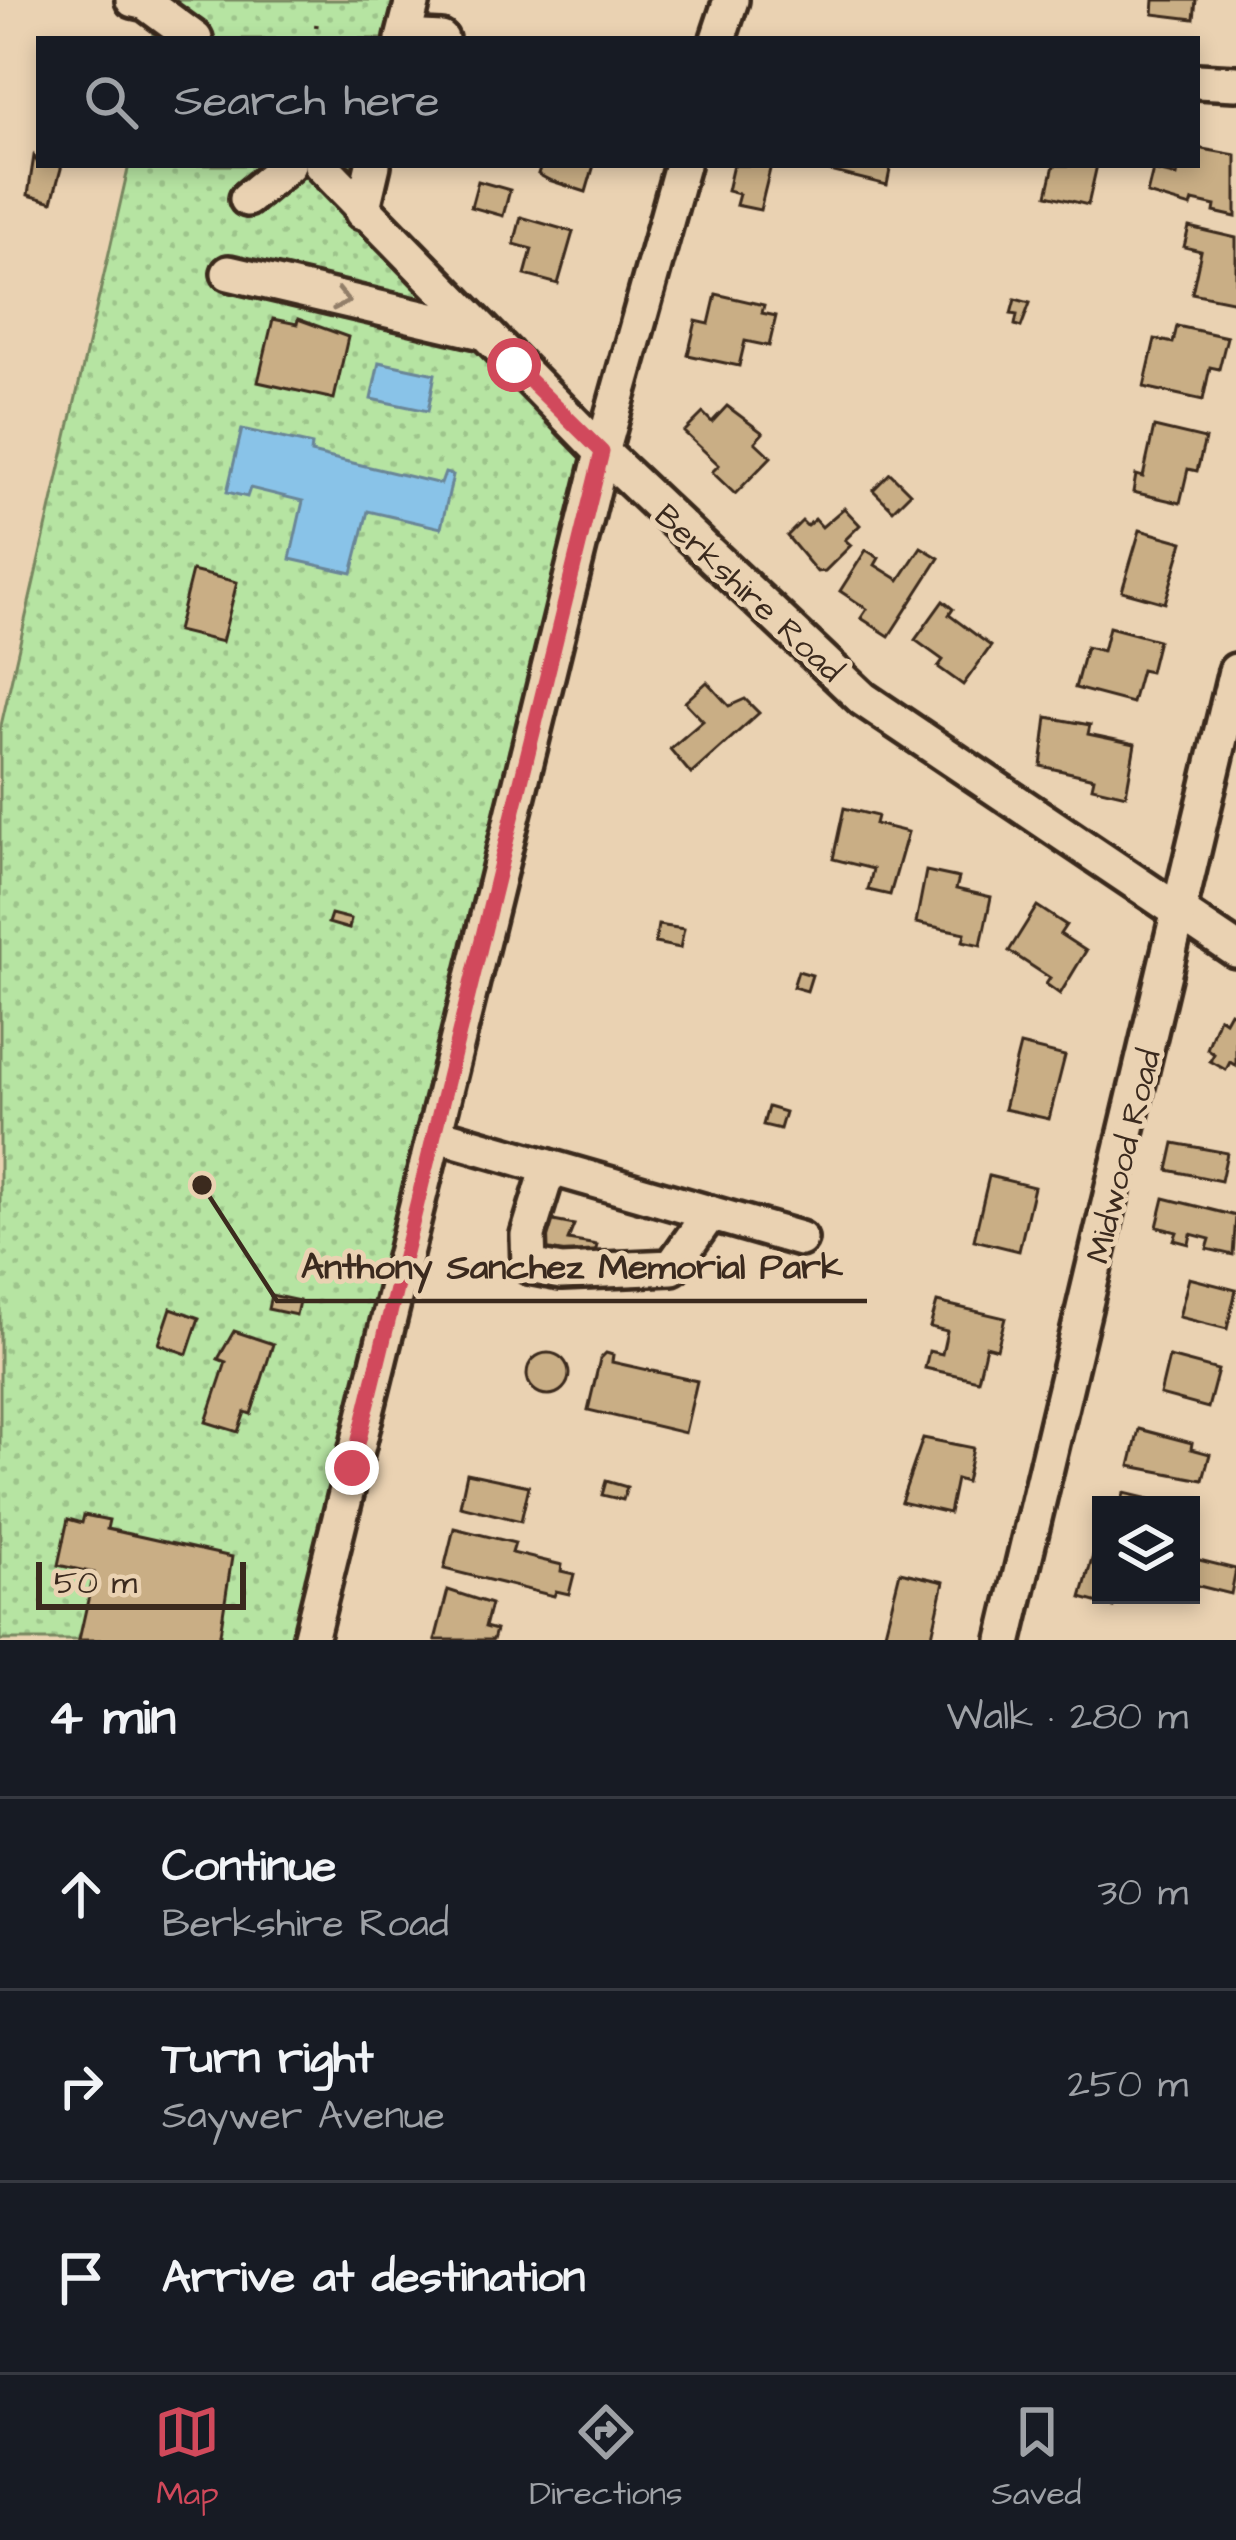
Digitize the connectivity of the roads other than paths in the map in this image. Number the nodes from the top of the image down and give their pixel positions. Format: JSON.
{"nodes":[{"id":1,"x":134,"y":0,"type":"edge"},
{"id":2,"x":413,"y":0,"type":"edge"},
{"id":3,"x":731,"y":0,"type":"edge"},
{"id":4,"x":191,"y":36,"type":"edge"},
{"id":5,"x":404,"y":36,"type":"edge"},
{"id":6,"x":719,"y":36,"type":"edge"},
{"id":7,"x":1200,"y":81,"type":"edge"},
{"id":8,"x":1236,"y":83,"type":"edge"},
{"id":9,"x":284,"y":168,"type":"edge"},
{"id":10,"x":324,"y":168,"type":"edge"},
{"id":11,"x":372,"y":168,"type":"edge"},
{"id":12,"x":681,"y":168,"type":"edge"},
{"id":13,"x":247,"y":199,"type":"dead end"},
{"id":14,"x":362,"y":212,"type":"junction"},
{"id":15,"x":229,"y":273,"type":"dead end"},
{"id":16,"x":481,"y":332,"type":"junction"},
{"id":17,"x":602,"y":452,"type":"junction"},
{"id":18,"x":1236,"y":671,"type":"edge"},
{"id":19,"x":1181,"y":912,"type":"junction"},
{"id":20,"x":1236,"y":950,"type":"edge"},
{"id":21,"x":434,"y":1134,"type":"junction"},
{"id":22,"x":549,"y":1167,"type":"junction"},
{"id":23,"x":710,"y":1213,"type":"junction"},
{"id":24,"x":800,"y":1239,"type":"dead end"},
{"id":25,"x":310,"y":1640,"type":"edge"},
{"id":26,"x":1005,"y":1640,"type":"edge"}],
"edges":[{"from":1,"to":4,"type":"street"},
{"from":2,"to":5,"type":"street"},
{"from":3,"to":6,"type":"street"},
{"from":7,"to":8,"type":"street"},
{"from":9,"to":13,"type":"street"},
{"from":10,"to":14,"type":"street","name":"Berkshire Road"},
{"from":11,"to":14,"type":"street"},
{"from":12,"to":17,"type":"street"},
{"from":14,"to":16,"type":"street","name":"Berkshire Road"},
{"from":15,"to":16,"type":"street","one_way":true},
{"from":16,"to":17,"type":"street","name":"Berkshire Road"},
{"from":17,"to":19,"type":"street","name":"Berkshire Road"},
{"from":17,"to":21,"type":"street"},
{"from":18,"to":19,"type":"street","name":"Midwood Road"},
{"from":19,"to":20,"type":"street","name":"Berkshire Road"},
{"from":19,"to":26,"type":"street","name":"Midwood Road"},
{"from":21,"to":22,"type":"street"},
{"from":21,"to":25,"type":"street"},
{"from":22,"to":23,"type":"street"},
{"from":22,"to":23,"type":"street"},
{"from":23,"to":24,"type":"street"}]}
